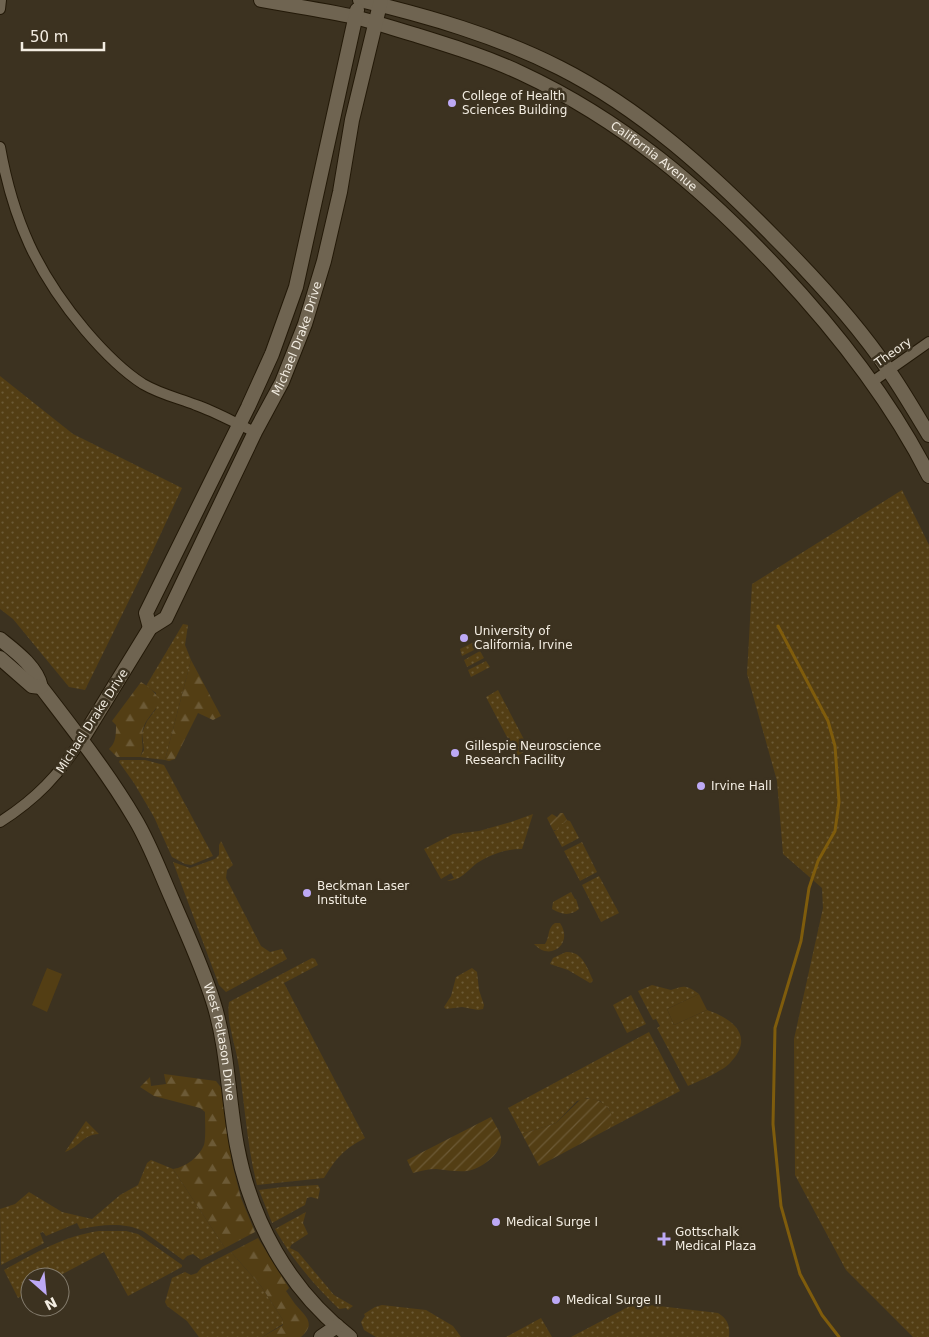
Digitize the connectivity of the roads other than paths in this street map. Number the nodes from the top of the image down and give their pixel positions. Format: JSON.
{"nodes":[{"id":1,"x":1,"y":0,"type":"edge"},
{"id":2,"x":261,"y":0,"type":"edge"},
{"id":3,"x":360,"y":0,"type":"edge"},
{"id":4,"x":380,"y":2,"type":"edge"},
{"id":5,"x":0,"y":9,"type":"edge"},
{"id":6,"x":355,"y":17,"type":"junction"},
{"id":7,"x":375,"y":23,"type":"junction"},
{"id":8,"x":0,"y":147,"type":"edge"},
{"id":9,"x":929,"y":342,"type":"edge"},
{"id":10,"x":889,"y":370,"type":"junction"},
{"id":11,"x":872,"y":382,"type":"junction"},
{"id":12,"x":239,"y":425,"type":"junction"},
{"id":13,"x":255,"y":432,"type":"junction"},
{"id":14,"x":929,"y":435,"type":"edge"},
{"id":15,"x":929,"y":476,"type":"edge"},
{"id":16,"x":150,"y":628,"type":"junction"},
{"id":17,"x":0,"y":639,"type":"edge"},
{"id":18,"x":0,"y":658,"type":"edge"},
{"id":19,"x":41,"y":687,"type":"junction"},
{"id":20,"x":82,"y":739,"type":"junction"},
{"id":21,"x":0,"y":822,"type":"edge"},
{"id":22,"x":336,"y":1326,"type":"junction"},
{"id":23,"x":321,"y":1337,"type":"edge"},
{"id":24,"x":350,"y":1337,"type":"edge"}],
"edges":[{"from":1,"to":5,"type":"street"},
{"from":2,"to":6,"type":"street","name":"California Avenue"},
{"from":3,"to":4,"type":"street","name":"California Avenue"},
{"from":3,"to":6,"type":"street","name":"Michael Drake Drive"},
{"from":4,"to":7,"type":"street","name":"Michael Drake Drive"},
{"from":4,"to":10,"type":"street","name":"California Avenue"},
{"from":6,"to":7,"type":"street","name":"California Avenue"},
{"from":6,"to":12,"type":"street","name":"Michael Drake Drive"},
{"from":7,"to":11,"type":"street","name":"California Avenue"},
{"from":7,"to":13,"type":"street","name":"Michael Drake Drive"},
{"from":8,"to":12,"type":"street"},
{"from":9,"to":10,"type":"street","name":"Theory"},
{"from":10,"to":11,"type":"street","name":"Theory"},
{"from":10,"to":14,"type":"street","name":"California Avenue"},
{"from":11,"to":15,"type":"street","name":"California Avenue"},
{"from":12,"to":13,"type":"street"},
{"from":12,"to":16,"type":"street","name":"Michael Drake Drive"},
{"from":13,"to":16,"type":"street","name":"Michael Drake Drive"},
{"from":16,"to":20,"type":"street","name":"Michael Drake Drive"},
{"from":17,"to":19,"type":"street"},
{"from":18,"to":19,"type":"street"},
{"from":19,"to":20,"type":"street","name":"West Peltason Drive"},
{"from":20,"to":21,"type":"street","name":"Michael Drake Drive"},
{"from":20,"to":22,"type":"street","name":"West Peltason Drive"},
{"from":22,"to":23,"type":"street"},
{"from":22,"to":24,"type":"street","name":"West Peltason Drive"}]}
